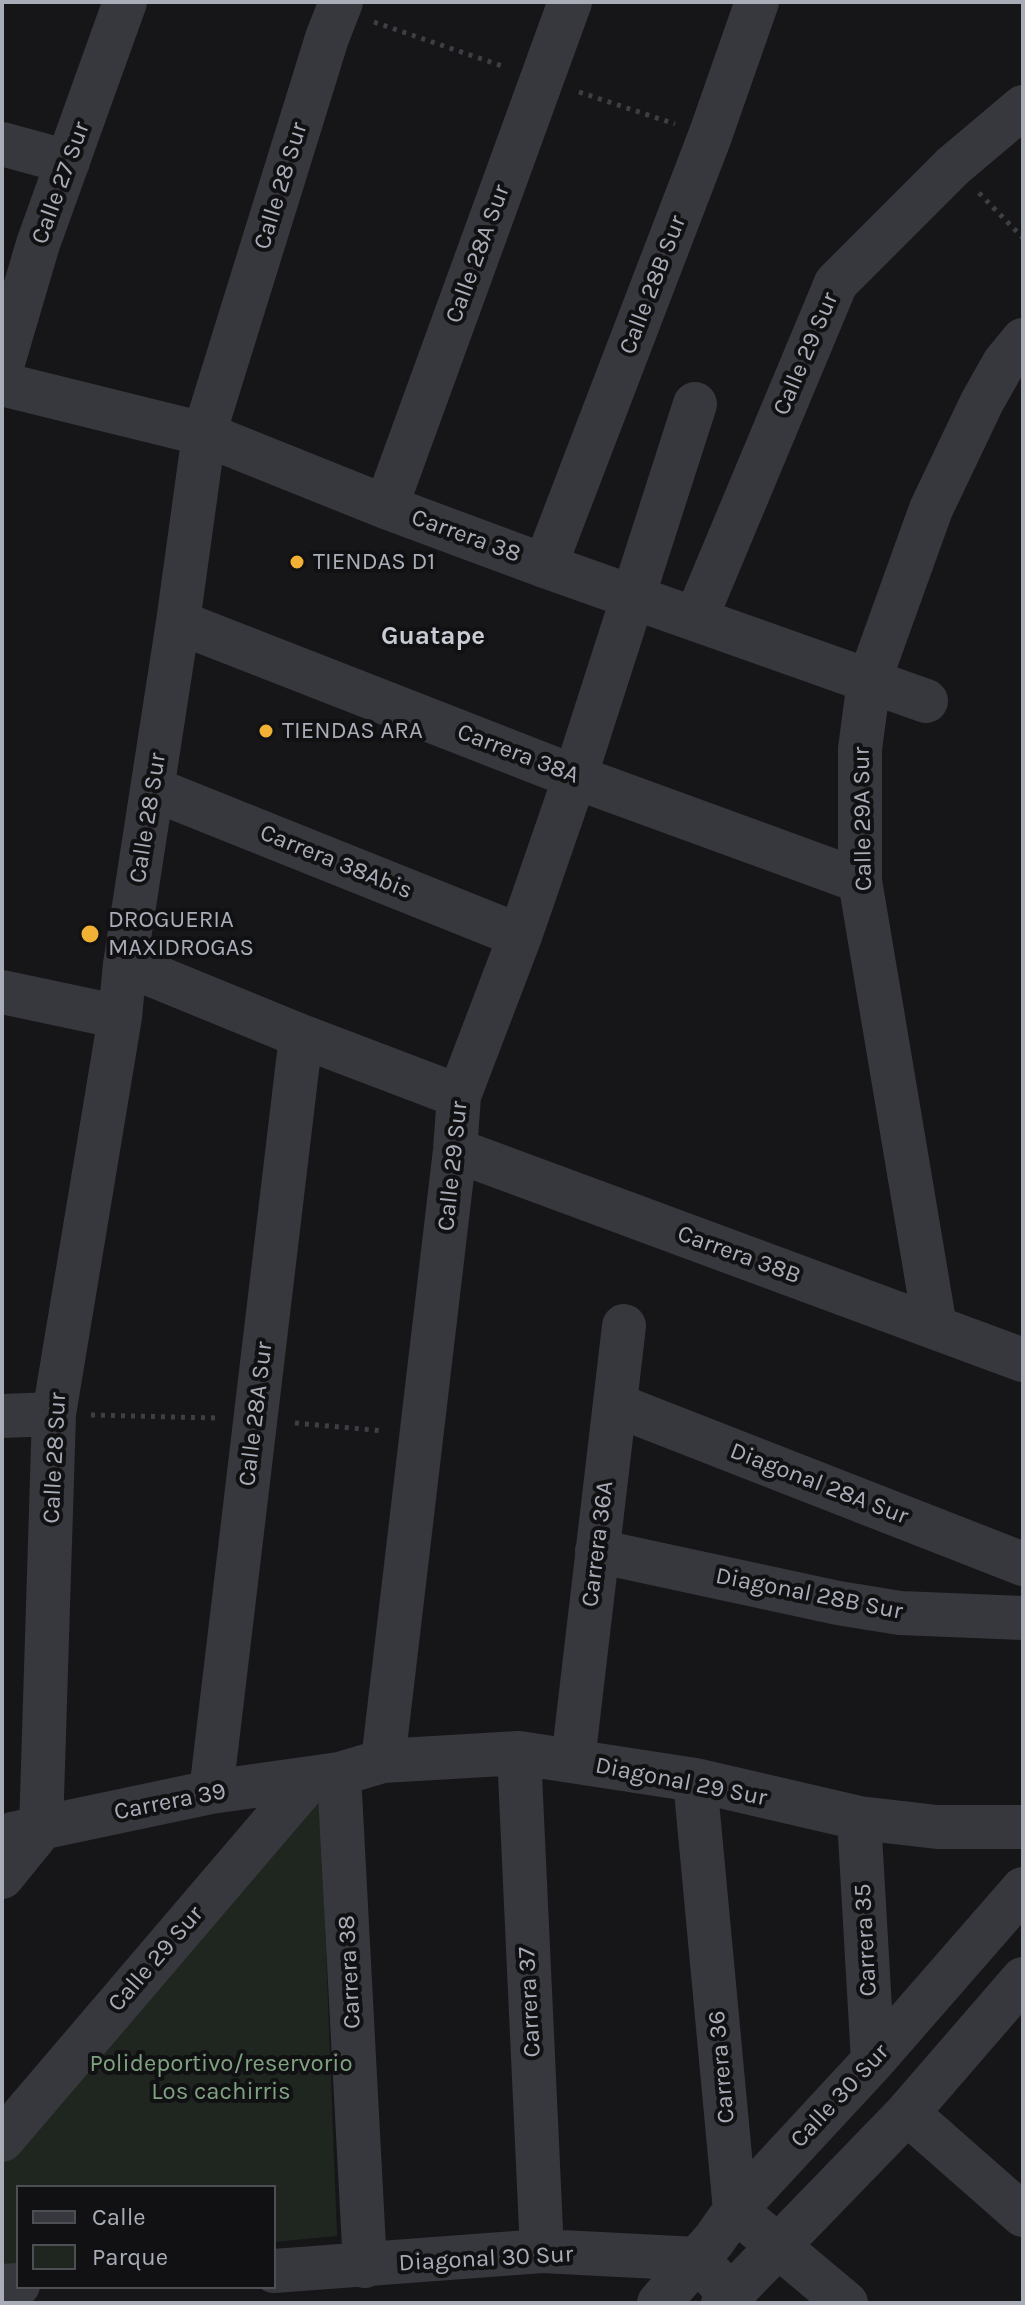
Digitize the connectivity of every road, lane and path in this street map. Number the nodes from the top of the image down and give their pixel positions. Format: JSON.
{"nodes":[{"id":1,"x":125,"y":2,"type":"edge"},
{"id":2,"x":570,"y":2,"type":"edge"},
{"id":3,"x":757,"y":2,"type":"edge"},
{"id":4,"x":339,"y":6,"type":"edge"},
{"id":5,"x":541,"y":80,"type":"junction"},
{"id":6,"x":1023,"y":107,"type":"edge"},
{"id":7,"x":710,"y":136,"type":"junction"},
{"id":8,"x":2,"y":144,"type":"edge"},
{"id":9,"x":68,"y":162,"type":"junction"},
{"id":10,"x":953,"y":166,"type":"junction"},
{"id":11,"x":1023,"y":238,"type":"edge"},
{"id":12,"x":1023,"y":340,"type":"edge"},
{"id":13,"x":2,"y":366,"type":"edge"},
{"id":14,"x":2,"y":384,"type":"edge"},
{"id":15,"x":695,"y":404,"type":"dead end"},
{"id":16,"x":204,"y":434,"type":"junction"},
{"id":17,"x":386,"y":507,"type":"junction"},
{"id":18,"x":545,"y":566,"type":"junction"},
{"id":19,"x":634,"y":597,"type":"junction"},
{"id":20,"x":696,"y":618,"type":"junction"},
{"id":21,"x":178,"y":622,"type":"junction"},
{"id":22,"x":869,"y":681,"type":"junction"},
{"id":23,"x":926,"y":701,"type":"dead end"},
{"id":24,"x":575,"y":777,"type":"junction"},
{"id":25,"x":153,"y":789,"type":"junction"},
{"id":26,"x":860,"y":881,"type":"junction"},
{"id":27,"x":520,"y":936,"type":"junction"},
{"id":28,"x":125,"y":964,"type":"junction"},
{"id":29,"x":2,"y":992,"type":"edge"},
{"id":30,"x":120,"y":1017,"type":"junction"},
{"id":31,"x":301,"y":1036,"type":"junction"},
{"id":32,"x":459,"y":1096,"type":"junction"},
{"id":33,"x":455,"y":1150,"type":"junction"},
{"id":34,"x":624,"y":1326,"type":"dead end"},
{"id":35,"x":935,"y":1327,"type":"junction"},
{"id":36,"x":1023,"y":1360,"type":"edge"},
{"id":37,"x":616,"y":1405,"type":"junction"},
{"id":38,"x":54,"y":1414,"type":"junction"},
{"id":39,"x":2,"y":1416,"type":"edge"},
{"id":40,"x":597,"y":1551,"type":"junction"},
{"id":41,"x":1023,"y":1564,"type":"edge"},
{"id":42,"x":1023,"y":1618,"type":"edge"},
{"id":43,"x":519,"y":1753,"type":"junction"},
{"id":44,"x":383,"y":1761,"type":"junction"},
{"id":45,"x":573,"y":1761,"type":"junction"},
{"id":46,"x":325,"y":1776,"type":"junction"},
{"id":47,"x":695,"y":1780,"type":"junction"},
{"id":48,"x":211,"y":1792,"type":"junction"},
{"id":49,"x":859,"y":1818,"type":"junction"},
{"id":50,"x":1023,"y":1827,"type":"edge"},
{"id":51,"x":22,"y":1832,"type":"edge"},
{"id":52,"x":2,"y":1877,"type":"edge"},
{"id":53,"x":1023,"y":1889,"type":"edge"},
{"id":54,"x":1023,"y":1980,"type":"edge"},
{"id":55,"x":873,"y":2061,"type":"junction"},
{"id":56,"x":907,"y":2113,"type":"junction"},
{"id":57,"x":2,"y":2140,"type":"edge"},
{"id":58,"x":735,"y":2210,"type":"junction"},
{"id":59,"x":1023,"y":2215,"type":"edge"},
{"id":60,"x":777,"y":2245,"type":"junction"},
{"id":61,"x":542,"y":2251,"type":"junction"},
{"id":62,"x":697,"y":2259,"type":"junction"},
{"id":63,"x":365,"y":2266,"type":"junction"},
{"id":64,"x":276,"y":2271,"type":"edge"},
{"id":65,"x":726,"y":2299,"type":"edge"},
{"id":66,"x":659,"y":2303,"type":"edge"},
{"id":67,"x":846,"y":2303,"type":"edge"}],
"edges":[{"from":1,"to":9,"type":"street","name":"Calle 27 Sur"},
{"from":2,"to":5,"type":"street","name":"Calle 28A Sur"},
{"from":3,"to":7,"type":"street","name":"Calle 28B Sur"},
{"from":4,"to":5,"type":"path"},
{"from":4,"to":16,"type":"street","name":"Calle 28 Sur"},
{"from":5,"to":7,"type":"path"},
{"from":5,"to":17,"type":"street","name":"Calle 28A Sur"},
{"from":6,"to":10,"type":"street","name":"Calle 29 Sur"},
{"from":7,"to":18,"type":"street","name":"Calle 28B Sur"},
{"from":8,"to":9,"type":"street"},
{"from":9,"to":13,"type":"street","name":"Calle 27 Sur"},
{"from":10,"to":11,"type":"path"},
{"from":10,"to":20,"type":"street","name":"Calle 29 Sur"},
{"from":12,"to":22,"type":"street","name":"Calle 29A Sur"},
{"from":14,"to":16,"type":"street","name":"Carrera 38"},
{"from":15,"to":19,"type":"street","name":"Calle 29 Sur"},
{"from":16,"to":17,"type":"street","name":"Carrera 38"},
{"from":16,"to":21,"type":"street","name":"Calle 28 Sur"},
{"from":17,"to":18,"type":"street","name":"Carrera 38"},
{"from":18,"to":19,"type":"street","name":"Carrera 38"},
{"from":19,"to":20,"type":"street","name":"Carrera 38"},
{"from":19,"to":24,"type":"street","name":"Calle 29 Sur"},
{"from":20,"to":22,"type":"street","name":"Carrera 38"},
{"from":21,"to":24,"type":"street","name":"Carrera 38A"},
{"from":21,"to":25,"type":"street","name":"Calle 28 Sur"},
{"from":22,"to":23,"type":"street","name":"Carrera 38"},
{"from":22,"to":26,"type":"street","name":"Calle 29A Sur"},
{"from":24,"to":26,"type":"street","name":"Carrera 38A"},
{"from":24,"to":27,"type":"street","name":"Calle 29 Sur"},
{"from":25,"to":27,"type":"street","name":"Carrera 38Abis"},
{"from":25,"to":28,"type":"street","name":"Calle 28 Sur"},
{"from":26,"to":35,"type":"street","name":"Calle 29A Sur"},
{"from":27,"to":32,"type":"street","name":"Calle 29 Sur"},
{"from":28,"to":30,"type":"street","name":"Calle 28 Sur"},
{"from":28,"to":31,"type":"street"},
{"from":29,"to":30,"type":"street"},
{"from":30,"to":38,"type":"street","name":"Calle 28 Sur"},
{"from":31,"to":32,"type":"street"},
{"from":31,"to":48,"type":"street","name":"Calle 28A Sur"},
{"from":32,"to":33,"type":"street","name":"Calle 29 Sur"},
{"from":33,"to":35,"type":"street","name":"Carrera 38B"},
{"from":33,"to":44,"type":"street","name":"Calle 29 Sur"},
{"from":34,"to":37,"type":"street","name":"Carrera 36A"},
{"from":35,"to":36,"type":"street","name":"Carrera 38B"},
{"from":37,"to":40,"type":"street","name":"Carrera 36A"},
{"from":37,"to":41,"type":"street","name":"Diagonal 28A Sur"},
{"from":38,"to":39,"type":"street"},
{"from":38,"to":51,"type":"street","name":"Calle 28 Sur"},
{"from":40,"to":42,"type":"street","name":"Diagonal 28B Sur"},
{"from":40,"to":45,"type":"street","name":"Carrera 36A"},
{"from":43,"to":44,"type":"street","name":"Diagonal 29 Sur"},
{"from":43,"to":45,"type":"street","name":"Diagonal 29 Sur"},
{"from":43,"to":61,"type":"street","name":"Carrera 37"},
{"from":44,"to":46,"type":"street","name":"Diagonal 29 Sur"},
{"from":45,"to":47,"type":"street","name":"Diagonal 29 Sur"},
{"from":46,"to":48,"type":"street","name":"Carrera 39"},
{"from":46,"to":57,"type":"street","name":"Calle 29 Sur"},
{"from":46,"to":63,"type":"street","name":"Carrera 38"},
{"from":47,"to":49,"type":"street","name":"Diagonal 29 Sur"},
{"from":47,"to":58,"type":"street","name":"Carrera 36"},
{"from":48,"to":51,"type":"street","name":"Carrera 39"},
{"from":49,"to":50,"type":"street","name":"Diagonal 29 Sur"},
{"from":49,"to":55,"type":"street","name":"Carrera 35"},
{"from":51,"to":52,"type":"street"},
{"from":53,"to":55,"type":"street","name":"Calle 30 Sur"},
{"from":54,"to":56,"type":"street"},
{"from":55,"to":58,"type":"street","name":"Calle 30 Sur"},
{"from":56,"to":59,"type":"street"},
{"from":56,"to":60,"type":"street"},
{"from":58,"to":60,"type":"street"},
{"from":58,"to":62,"type":"street","name":"Calle 30 Sur"},
{"from":60,"to":65,"type":"street"},
{"from":60,"to":67,"type":"street"},
{"from":61,"to":62,"type":"street","name":"Diagonal 30 Sur"},
{"from":61,"to":63,"type":"street","name":"Diagonal 30 Sur"},
{"from":62,"to":65,"type":"street"},
{"from":62,"to":66,"type":"street","name":"Calle 30 Sur"},
{"from":63,"to":64,"type":"street","name":"Diagonal 30 Sur"}]}
